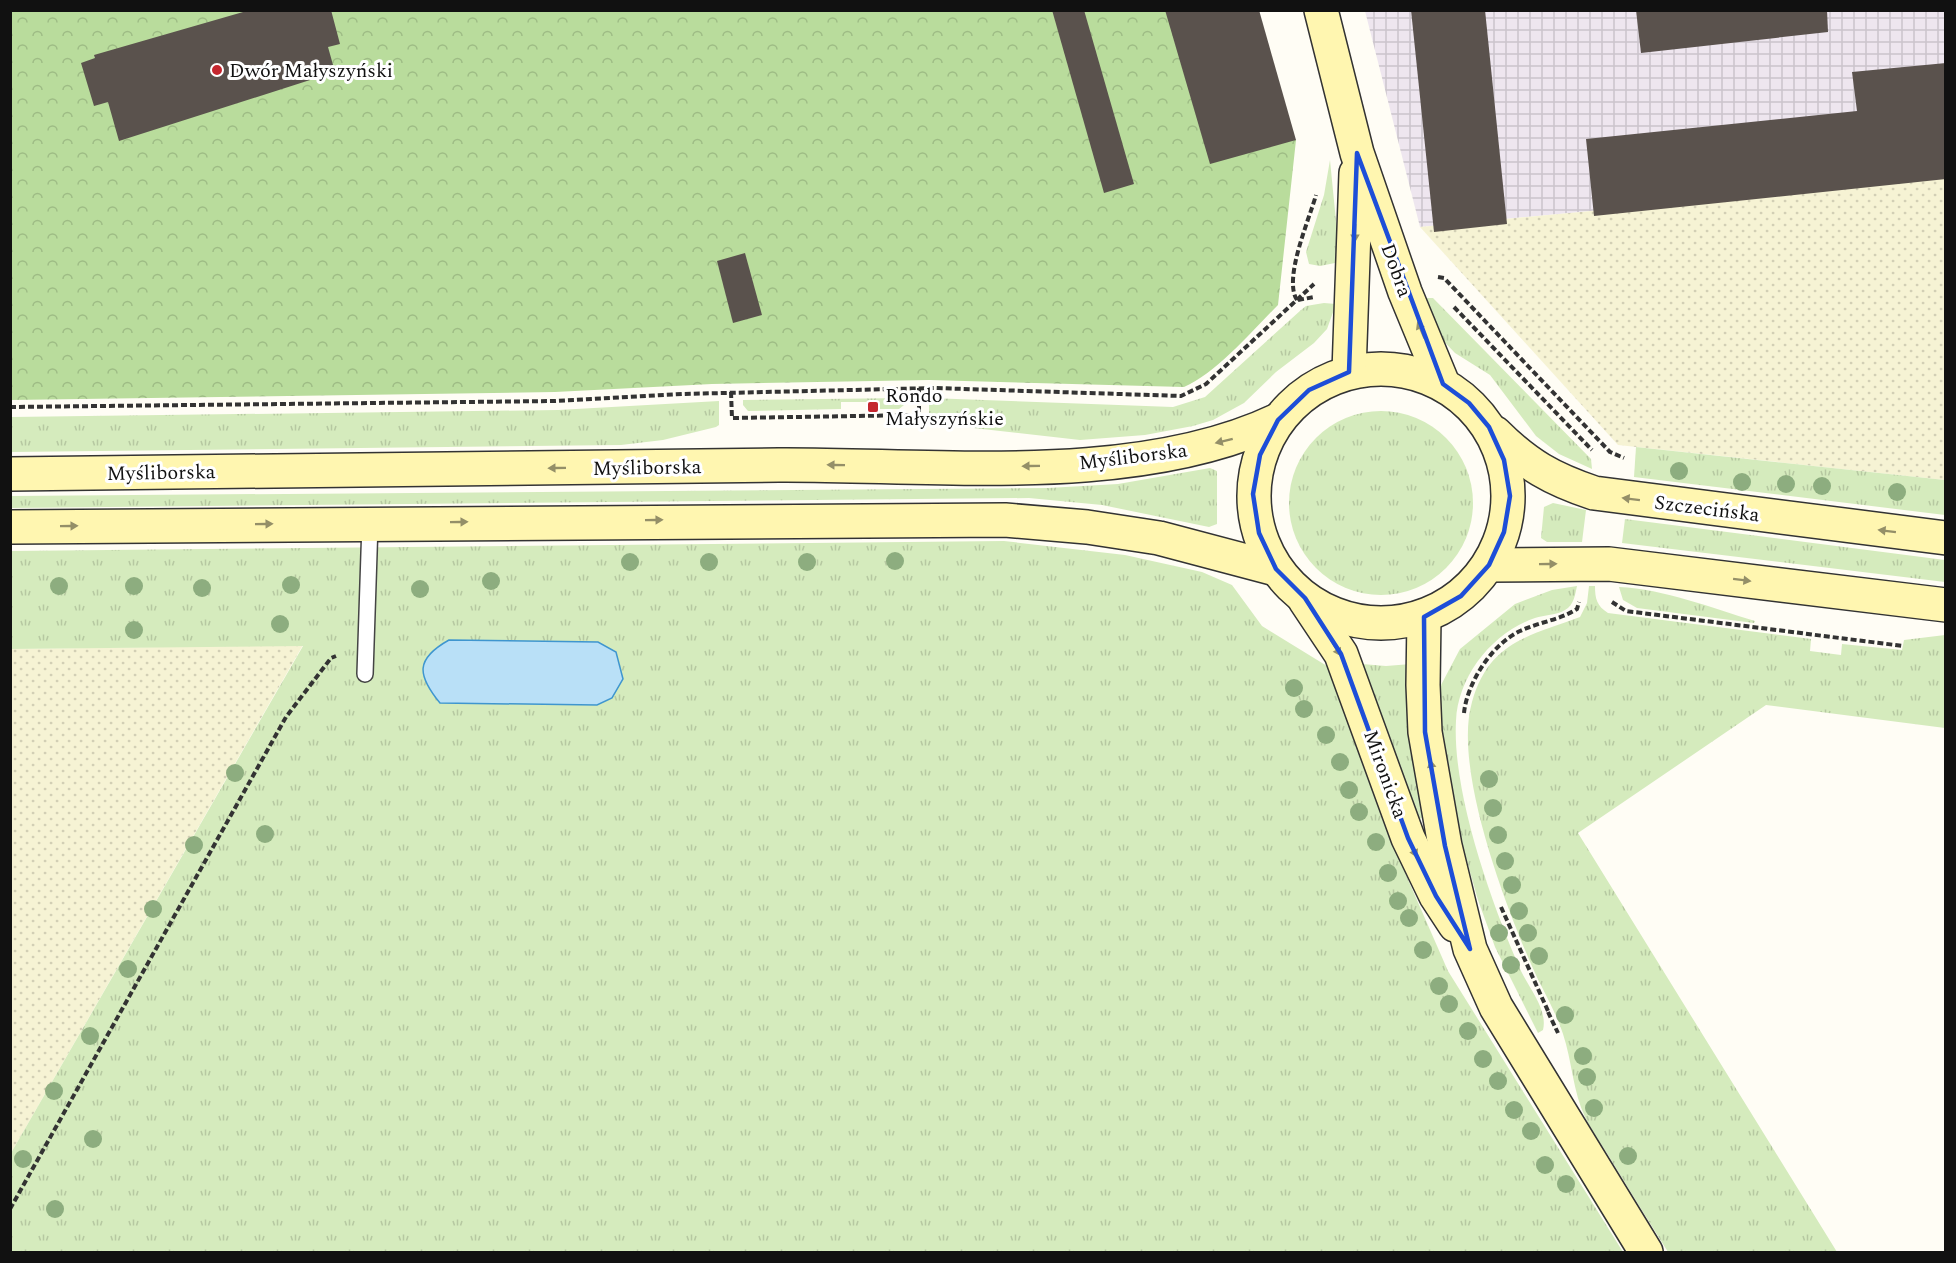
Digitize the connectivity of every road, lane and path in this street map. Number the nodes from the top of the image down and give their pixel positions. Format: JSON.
{"nodes":[{"id":1,"x":1320,"y":10,"type":"edge"},
{"id":2,"x":1357,"y":153,"type":"junction"},
{"id":3,"x":1319,"y":187,"type":"dead end"},
{"id":4,"x":1432,"y":276,"type":"dead end"},
{"id":5,"x":1349,"y":372,"type":"junction"},
{"id":6,"x":1443,"y":384,"type":"junction"},
{"id":7,"x":919,"y":388,"type":"junction"},
{"id":8,"x":731,"y":392,"type":"junction"},
{"id":9,"x":10,"y":407,"type":"edge"},
{"id":10,"x":1278,"y":420,"type":"junction"},
{"id":11,"x":1489,"y":427,"type":"junction"},
{"id":12,"x":1623,"y":466,"type":"dead end"},
{"id":13,"x":10,"y":474,"type":"edge"},
{"id":14,"x":370,"y":523,"type":"junction"},
{"id":15,"x":10,"y":527,"type":"edge"},
{"id":16,"x":1946,"y":538,"type":"edge"},
{"id":17,"x":1489,"y":565,"type":"junction"},
{"id":18,"x":1276,"y":569,"type":"junction"},
{"id":19,"x":1608,"y":594,"type":"dead end"},
{"id":20,"x":1305,"y":598,"type":"junction"},
{"id":21,"x":1946,"y":605,"type":"edge"},
{"id":22,"x":1424,"y":616,"type":"junction"},
{"id":23,"x":1903,"y":646,"type":"dead end"},
{"id":24,"x":366,"y":647,"type":"junction"},
{"id":25,"x":365,"y":674,"type":"dead end"},
{"id":26,"x":1470,"y":949,"type":"junction"},
{"id":27,"x":10,"y":1209,"type":"edge"},
{"id":28,"x":1646,"y":1252,"type":"edge"}],
"edges":[{"from":1,"to":2,"type":"main road","name":"Dobra"},
{"from":2,"to":5,"type":"main road","name":"Dobra","one_way":true},
{"from":6,"to":2,"type":"main road","name":"Dobra","one_way":true},
{"from":3,"to":7,"type":"path"},
{"from":4,"to":12,"type":"path"},
{"from":5,"to":6,"type":"main road"},
{"from":5,"to":10,"type":"main road"},
{"from":6,"to":11,"type":"main road"},
{"from":7,"to":8,"type":"path"},
{"from":7,"to":8,"type":"path"},
{"from":8,"to":9,"type":"path"},
{"from":10,"to":13,"type":"main road","name":"Myśliborska","one_way":true},
{"from":10,"to":18,"type":"main road"},
{"from":16,"to":11,"type":"main road","name":"Szczecińska","one_way":true},
{"from":11,"to":17,"type":"main road"},
{"from":15,"to":14,"type":"main road","one_way":true},
{"from":14,"to":18,"type":"main road","one_way":true},
{"from":14,"to":24,"type":"lane"},
{"from":17,"to":21,"type":"main road","one_way":true},
{"from":17,"to":22,"type":"main road"},
{"from":18,"to":20,"type":"main road"},
{"from":19,"to":23,"type":"path"},
{"from":20,"to":22,"type":"main road"},
{"from":20,"to":26,"type":"main road","name":"Mironicka","one_way":true},
{"from":26,"to":22,"type":"main road","name":"Mironicka","one_way":true},
{"from":24,"to":25,"type":"lane"},
{"from":24,"to":27,"type":"path"},
{"from":26,"to":28,"type":"main road","name":"Mironicka"}]}
